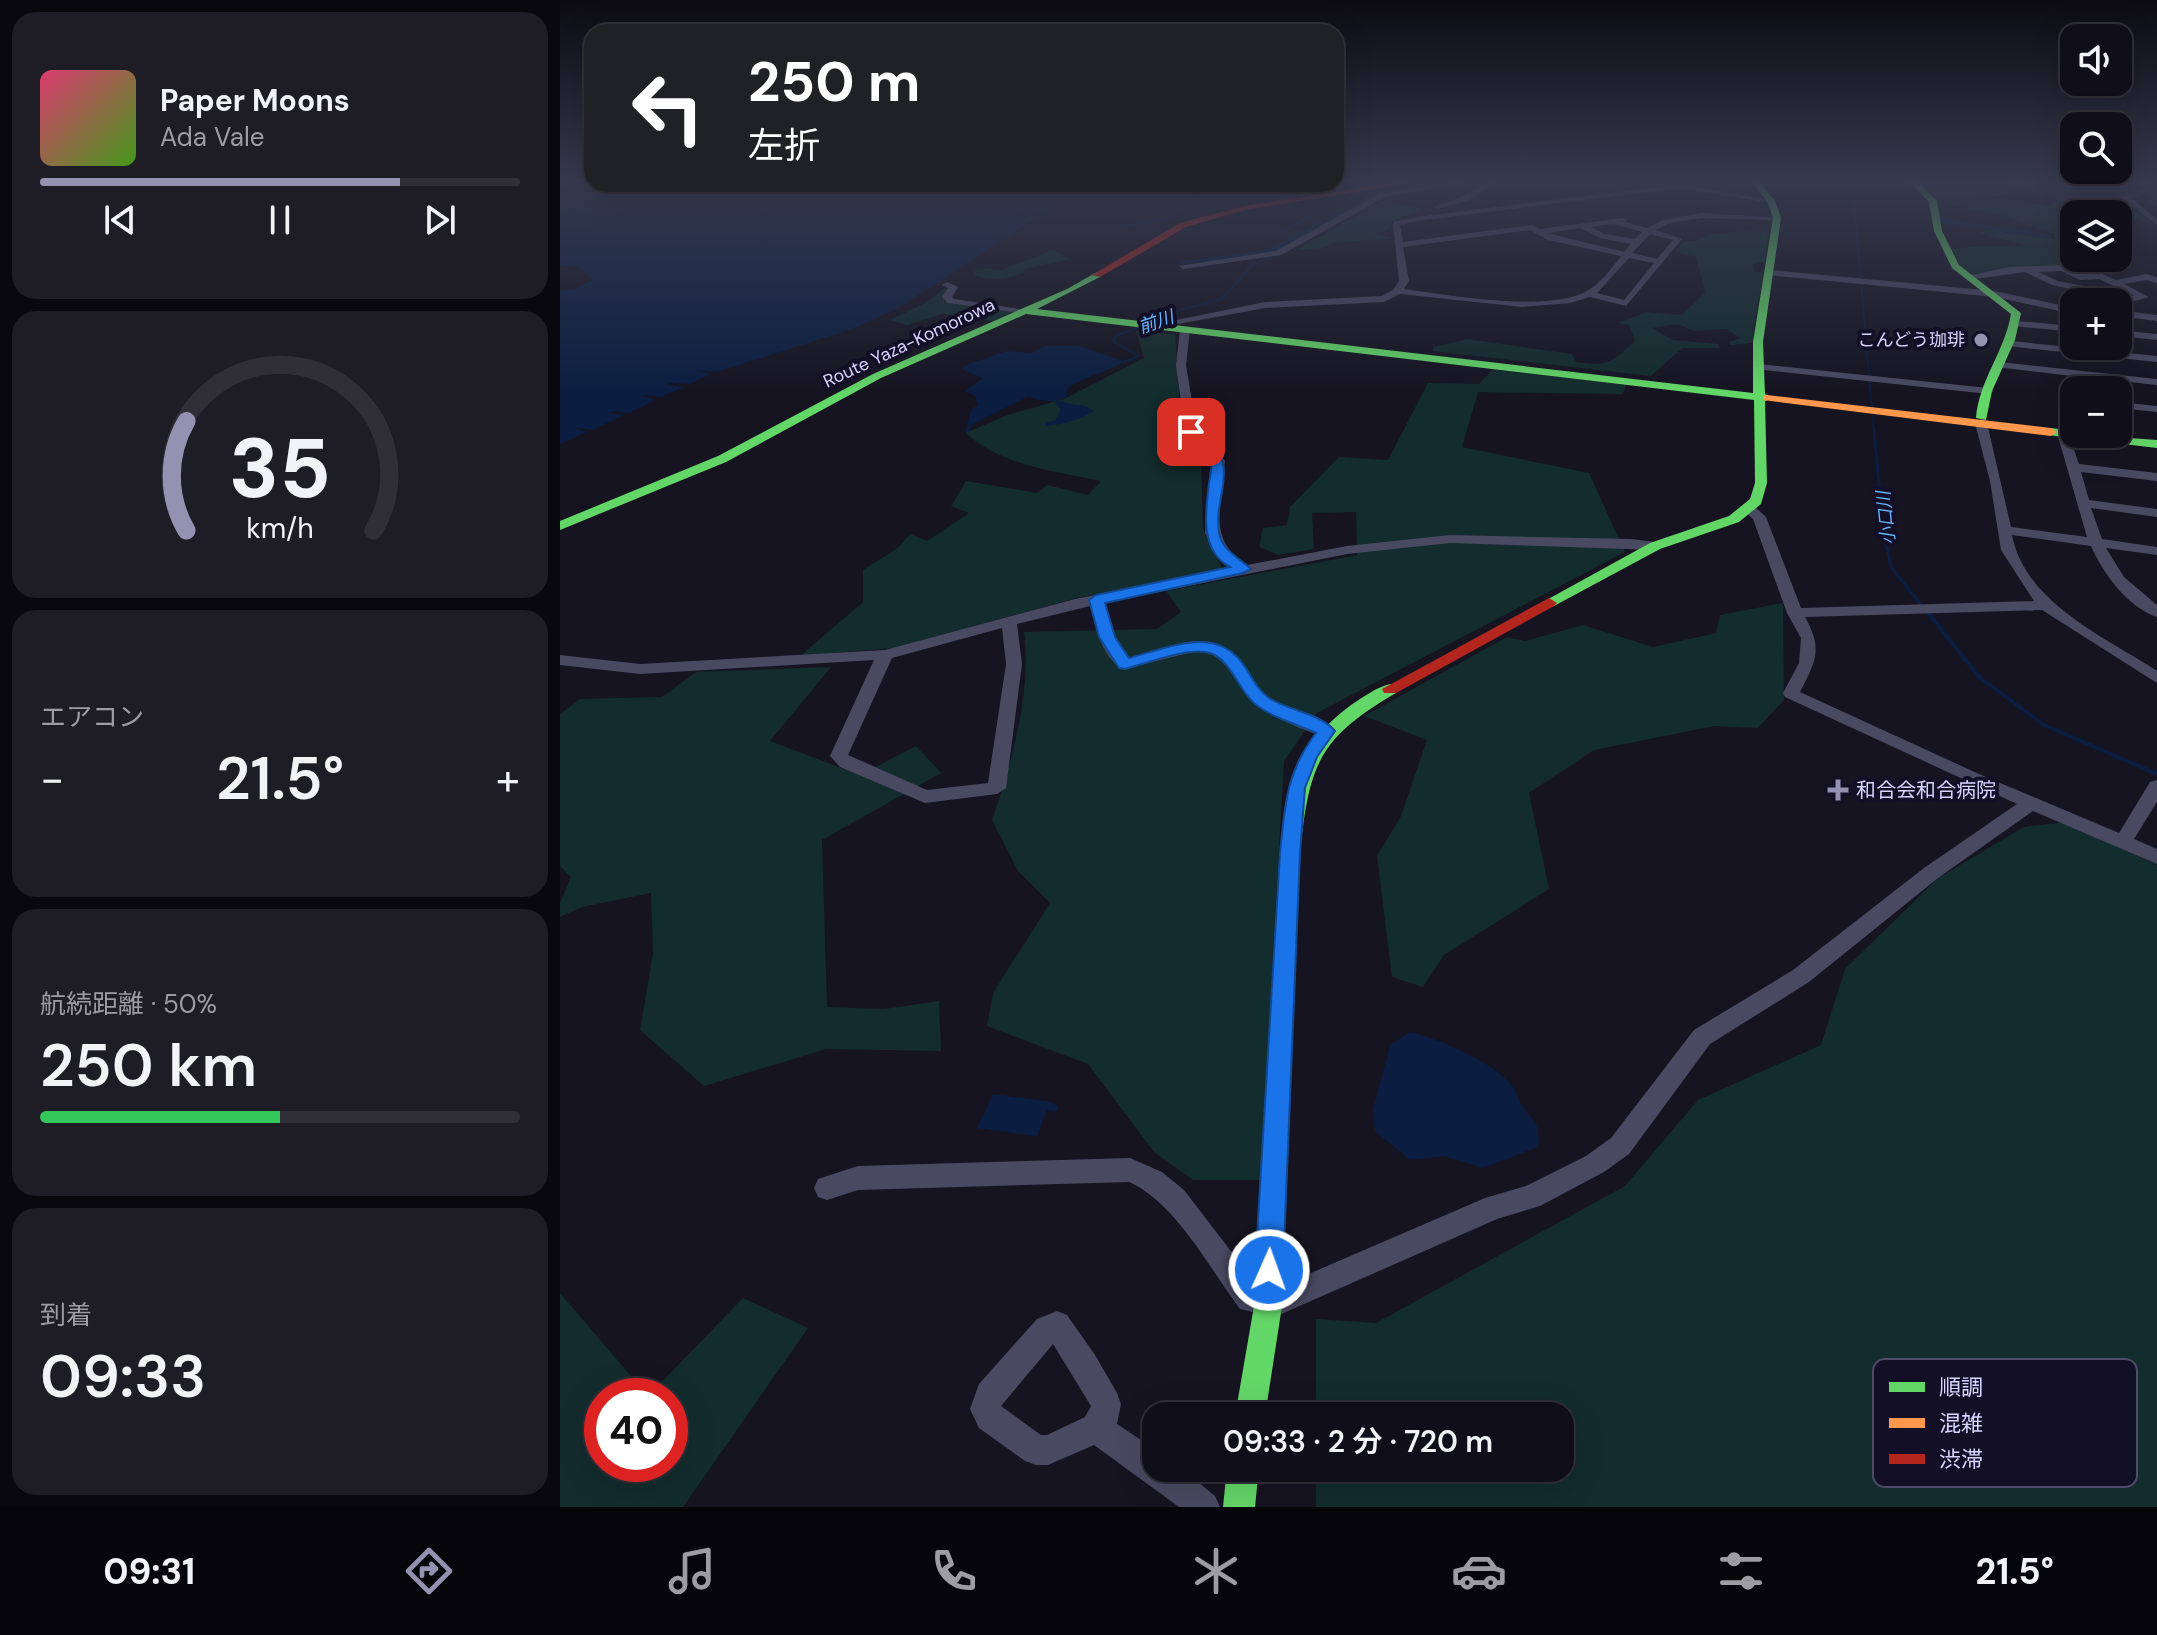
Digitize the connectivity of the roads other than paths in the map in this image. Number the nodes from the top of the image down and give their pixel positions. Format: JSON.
{"nodes":[{"id":1,"x":1138,"y":251,"type":"edge"},
{"id":2,"x":1281,"y":251,"type":"edge"},
{"id":3,"x":1399,"y":251,"type":"edge"},
{"id":4,"x":1610,"y":251,"type":"edge"},
{"id":5,"x":1629,"y":251,"type":"edge"},
{"id":6,"x":1668,"y":251,"type":"edge"},
{"id":7,"x":1771,"y":251,"type":"edge"},
{"id":8,"x":1948,"y":251,"type":"edge"},
{"id":9,"x":1626,"y":255,"type":"junction"},
{"id":10,"x":1660,"y":262,"type":"junction"},
{"id":11,"x":1183,"y":266,"type":"dead end"},
{"id":12,"x":2027,"y":269,"type":"junction"},
{"id":13,"x":1770,"y":273,"type":"junction"},
{"id":14,"x":1989,"y":273,"type":"junction"},
{"id":15,"x":1968,"y":277,"type":"junction"},
{"id":16,"x":2157,"y":280,"type":"edge"},
{"id":17,"x":2114,"y":283,"type":"junction"},
{"id":18,"x":947,"y":285,"type":"dead end"},
{"id":19,"x":2004,"y":287,"type":"junction"},
{"id":20,"x":1398,"y":291,"type":"junction"},
{"id":21,"x":1589,"y":294,"type":"junction"},
{"id":22,"x":2060,"y":300,"type":"edge"},
{"id":23,"x":2134,"y":300,"type":"joint"},
{"id":24,"x":2060,"y":306,"type":"edge"},
{"id":25,"x":1030,"y":309,"type":"junction"},
{"id":26,"x":2132,"y":315,"type":"edge"},
{"id":27,"x":2157,"y":318,"type":"edge"},
{"id":28,"x":1167,"y":323,"type":"junction"},
{"id":29,"x":2017,"y":324,"type":"junction"},
{"id":30,"x":2060,"y":328,"type":"edge"},
{"id":31,"x":1185,"y":330,"type":"junction"},
{"id":32,"x":2132,"y":334,"type":"edge"},
{"id":33,"x":2157,"y":337,"type":"edge"},
{"id":34,"x":2011,"y":344,"type":"junction"},
{"id":35,"x":2157,"y":359,"type":"edge"},
{"id":36,"x":2000,"y":365,"type":"junction"},
{"id":37,"x":1758,"y":367,"type":"junction"},
{"id":38,"x":2078,"y":374,"type":"joint"},
{"id":39,"x":2157,"y":382,"type":"edge"},
{"id":40,"x":1988,"y":391,"type":"junction"},
{"id":41,"x":1760,"y":394,"type":"junction"},
{"id":42,"x":2132,"y":406,"type":"edge"},
{"id":43,"x":2157,"y":409,"type":"edge"},
{"id":44,"x":1981,"y":420,"type":"junction"},
{"id":45,"x":2060,"y":429,"type":"edge"},
{"id":46,"x":2132,"y":438,"type":"edge"},
{"id":47,"x":2132,"y":439,"type":"edge"},
{"id":48,"x":2157,"y":442,"type":"edge"},
{"id":49,"x":2071,"y":448,"type":"edge"},
{"id":50,"x":2075,"y":467,"type":"junction"},
{"id":51,"x":2157,"y":477,"type":"edge"},
{"id":52,"x":2085,"y":503,"type":"junction"},
{"id":53,"x":1749,"y":509,"type":"junction"},
{"id":54,"x":2157,"y":513,"type":"edge"},
{"id":55,"x":560,"y":526,"type":"edge"},
{"id":56,"x":2005,"y":530,"type":"junction"},
{"id":57,"x":2095,"y":542,"type":"junction"},
{"id":58,"x":1655,"y":546,"type":"junction"},
{"id":59,"x":2157,"y":551,"type":"edge"},
{"id":60,"x":1243,"y":569,"type":"junction"},
{"id":61,"x":1096,"y":600,"type":"junction"},
{"id":62,"x":2045,"y":605,"type":"junction"},
{"id":63,"x":2157,"y":612,"type":"edge"},
{"id":64,"x":1795,"y":613,"type":"junction"},
{"id":65,"x":1009,"y":623,"type":"junction"},
{"id":66,"x":885,"y":655,"type":"junction"},
{"id":67,"x":560,"y":660,"type":"edge"},
{"id":68,"x":2157,"y":678,"type":"edge"},
{"id":69,"x":1327,"y":731,"type":"junction"},
{"id":70,"x":2157,"y":786,"type":"edge"},
{"id":71,"x":2032,"y":803,"type":"junction"},
{"id":72,"x":2123,"y":842,"type":"junction"},
{"id":73,"x":2157,"y":857,"type":"edge"},
{"id":74,"x":827,"y":1188,"type":"dead end"},
{"id":75,"x":1268,"y":1303,"type":"junction"},
{"id":76,"x":1252,"y":1402,"type":"edge"},
{"id":77,"x":1096,"y":1428,"type":"dead end"},
{"id":78,"x":1242,"y":1482,"type":"edge"},
{"id":79,"x":1204,"y":1507,"type":"edge"},
{"id":80,"x":1239,"y":1507,"type":"edge"}],
"edges":[{"from":1,"to":25,"type":"street","name":"Route Yaza-Komorowa"},
{"from":2,"to":11,"type":"street"},
{"from":3,"to":20,"type":"street"},
{"from":4,"to":9,"type":"street"},
{"from":5,"to":9,"type":"street"},
{"from":6,"to":10,"type":"street"},
{"from":7,"to":13,"type":"street"},
{"from":8,"to":15,"type":"street"},
{"from":9,"to":10,"type":"street"},
{"from":9,"to":21,"type":"street"},
{"from":10,"to":21,"type":"street"},
{"from":12,"to":14,"type":"street"},
{"from":12,"to":17,"type":"street"},
{"from":12,"to":23,"type":"street"},
{"from":13,"to":19,"type":"street"},
{"from":13,"to":37,"type":"street"},
{"from":14,"to":15,"type":"street"},
{"from":14,"to":19,"type":"street"},
{"from":15,"to":19,"type":"street"},
{"from":16,"to":17,"type":"street"},
{"from":17,"to":23,"type":"street"},
{"from":18,"to":25,"type":"street"},
{"from":19,"to":22,"type":"street"},
{"from":19,"to":24,"type":"street"},
{"from":19,"to":29,"type":"street"},
{"from":20,"to":21,"type":"street"},
{"from":20,"to":28,"type":"street"},
{"from":25,"to":28,"type":"street"},
{"from":25,"to":31,"type":"street"},
{"from":25,"to":55,"type":"street","name":"Route Yaza-Komorowa"},
{"from":26,"to":27,"type":"street"},
{"from":28,"to":41,"type":"street"},
{"from":29,"to":30,"type":"street"},
{"from":29,"to":34,"type":"street"},
{"from":31,"to":41,"type":"street"},
{"from":31,"to":60,"type":"street"},
{"from":32,"to":33,"type":"street"},
{"from":34,"to":35,"type":"street"},
{"from":34,"to":36,"type":"street"},
{"from":36,"to":38,"type":"street"},
{"from":36,"to":40,"type":"street"},
{"from":37,"to":40,"type":"street"},
{"from":37,"to":41,"type":"street"},
{"from":38,"to":39,"type":"street"},
{"from":40,"to":44,"type":"street"},
{"from":41,"to":44,"type":"street"},
{"from":41,"to":53,"type":"street"},
{"from":42,"to":43,"type":"street"},
{"from":44,"to":45,"type":"street"},
{"from":44,"to":56,"type":"street"},
{"from":46,"to":48,"type":"street"},
{"from":47,"to":48,"type":"street"},
{"from":49,"to":50,"type":"street"},
{"from":50,"to":51,"type":"street"},
{"from":50,"to":52,"type":"street"},
{"from":52,"to":54,"type":"street"},
{"from":52,"to":57,"type":"street"},
{"from":53,"to":58,"type":"street"},
{"from":53,"to":64,"type":"street"},
{"from":56,"to":57,"type":"street"},
{"from":56,"to":62,"type":"street"},
{"from":57,"to":59,"type":"street"},
{"from":57,"to":63,"type":"street"},
{"from":58,"to":60,"type":"street"},
{"from":58,"to":69,"type":"street"},
{"from":60,"to":61,"type":"street"},
{"from":61,"to":65,"type":"street"},
{"from":61,"to":69,"type":"street"},
{"from":62,"to":64,"type":"street"},
{"from":62,"to":68,"type":"street"},
{"from":64,"to":71,"type":"street"},
{"from":65,"to":66,"type":"street"},
{"from":65,"to":66,"type":"street"},
{"from":66,"to":67,"type":"street"},
{"from":69,"to":75,"type":"street"},
{"from":70,"to":72,"type":"street"},
{"from":71,"to":72,"type":"street"},
{"from":71,"to":75,"type":"street"},
{"from":72,"to":73,"type":"street"},
{"from":74,"to":75,"type":"street"},
{"from":75,"to":76,"type":"street"},
{"from":77,"to":79,"type":"street"},
{"from":78,"to":80,"type":"street"}]}
